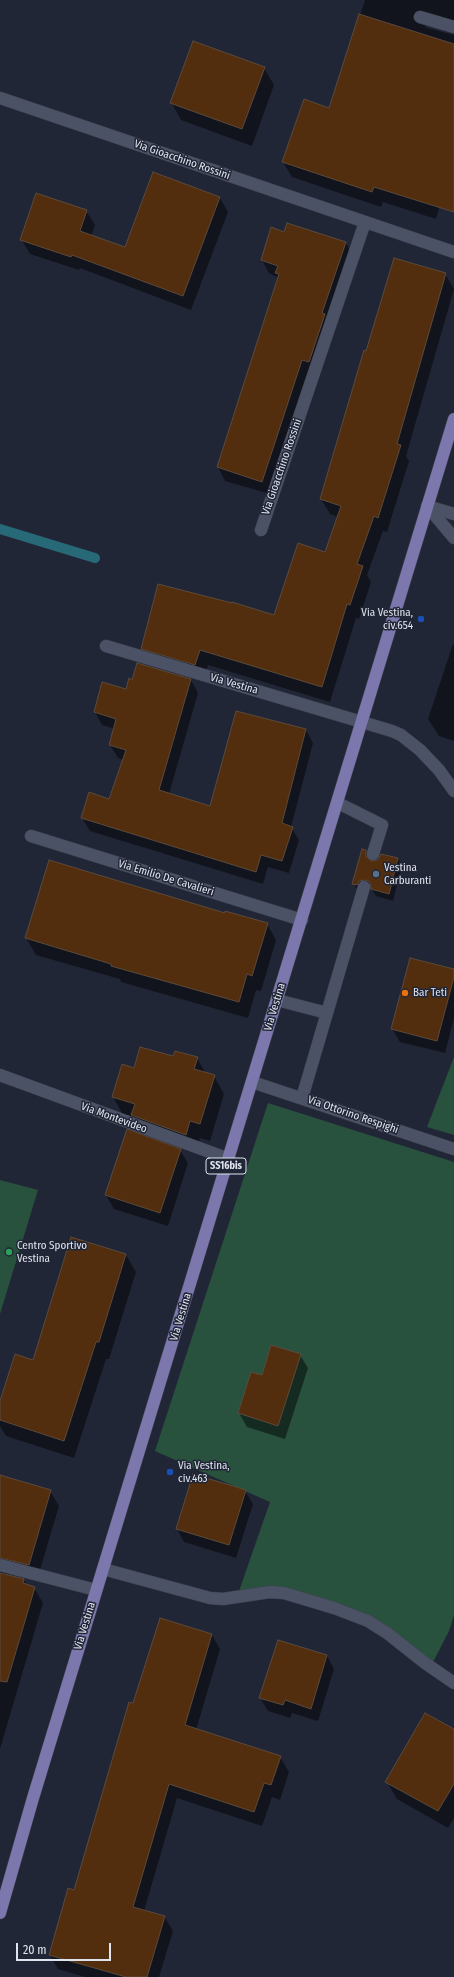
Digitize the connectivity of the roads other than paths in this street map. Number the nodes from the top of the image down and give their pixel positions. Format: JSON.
{"nodes":[{"id":1,"x":420,"y":17,"type":"dead end"},
{"id":2,"x":454,"y":27,"type":"edge"},
{"id":3,"x":0,"y":98,"type":"edge"},
{"id":4,"x":365,"y":222,"type":"junction"},
{"id":5,"x":454,"y":252,"type":"edge"},
{"id":6,"x":454,"y":419,"type":"edge"},
{"id":7,"x":427,"y":506,"type":"junction"},
{"id":8,"x":454,"y":514,"type":"edge"},
{"id":9,"x":261,"y":530,"type":"dead end"},
{"id":10,"x":454,"y":538,"type":"edge"},
{"id":11,"x":106,"y":646,"type":"dead end"},
{"id":12,"x":362,"y":722,"type":"junction"},
{"id":13,"x":454,"y":791,"type":"edge"},
{"id":14,"x":338,"y":803,"type":"junction"},
{"id":15,"x":31,"y":836,"type":"dead end"},
{"id":16,"x":373,"y":854,"type":"dead end"},
{"id":17,"x":364,"y":887,"type":"dead end"},
{"id":18,"x":302,"y":920,"type":"junction"},
{"id":19,"x":277,"y":1000,"type":"junction"},
{"id":20,"x":327,"y":1013,"type":"junction"},
{"id":21,"x":0,"y":1075,"type":"edge"},
{"id":22,"x":252,"y":1082,"type":"junction"},
{"id":23,"x":302,"y":1098,"type":"junction"},
{"id":24,"x":454,"y":1149,"type":"edge"},
{"id":25,"x":228,"y":1159,"type":"junction"},
{"id":26,"x":0,"y":1565,"type":"edge"},
{"id":27,"x":103,"y":1568,"type":"junction"},
{"id":28,"x":96,"y":1590,"type":"junction"},
{"id":29,"x":454,"y":1683,"type":"edge"},
{"id":30,"x":0,"y":1912,"type":"edge"}],
"edges":[{"from":1,"to":2,"type":"street"},
{"from":3,"to":4,"type":"street","name":"Via Gioacchino Rossini"},
{"from":4,"to":5,"type":"street","name":"Via Gioacchino Rossini"},
{"from":4,"to":9,"type":"street","name":"Via Gioacchino Rossini"},
{"from":6,"to":7,"type":"main road","name":"Via Vestina","number":"SS16bis"},
{"from":7,"to":8,"type":"street"},
{"from":7,"to":10,"type":"street"},
{"from":7,"to":12,"type":"main road","name":"Via Vestina","number":"SS16bis"},
{"from":11,"to":12,"type":"street","name":"Via Vestina"},
{"from":12,"to":13,"type":"street"},
{"from":12,"to":14,"type":"main road","name":"Via Vestina","number":"SS16bis"},
{"from":14,"to":16,"type":"street"},
{"from":14,"to":18,"type":"main road","name":"Via Vestina","number":"SS16bis"},
{"from":15,"to":18,"type":"street","name":"Via Emilio De Cavalieri"},
{"from":17,"to":20,"type":"street"},
{"from":18,"to":19,"type":"main road","name":"Via Vestina","number":"SS16bis"},
{"from":19,"to":20,"type":"street"},
{"from":19,"to":22,"type":"main road","name":"Via Vestina","number":"SS16bis"},
{"from":20,"to":23,"type":"street"},
{"from":21,"to":25,"type":"street","name":"Via Montevideo"},
{"from":22,"to":23,"type":"street","name":"Via Ottorino Respighi"},
{"from":22,"to":25,"type":"main road","name":"Via Vestina","number":"SS16bis"},
{"from":23,"to":24,"type":"street","name":"Via Ottorino Respighi"},
{"from":25,"to":27,"type":"main road","name":"Via Vestina","number":"SS16bis"},
{"from":26,"to":28,"type":"street"},
{"from":27,"to":28,"type":"main road","name":"Via Vestina","number":"SS16bis"},
{"from":27,"to":29,"type":"street"},
{"from":28,"to":30,"type":"main road","name":"Via Vestina","number":"SS16bis"}]}
